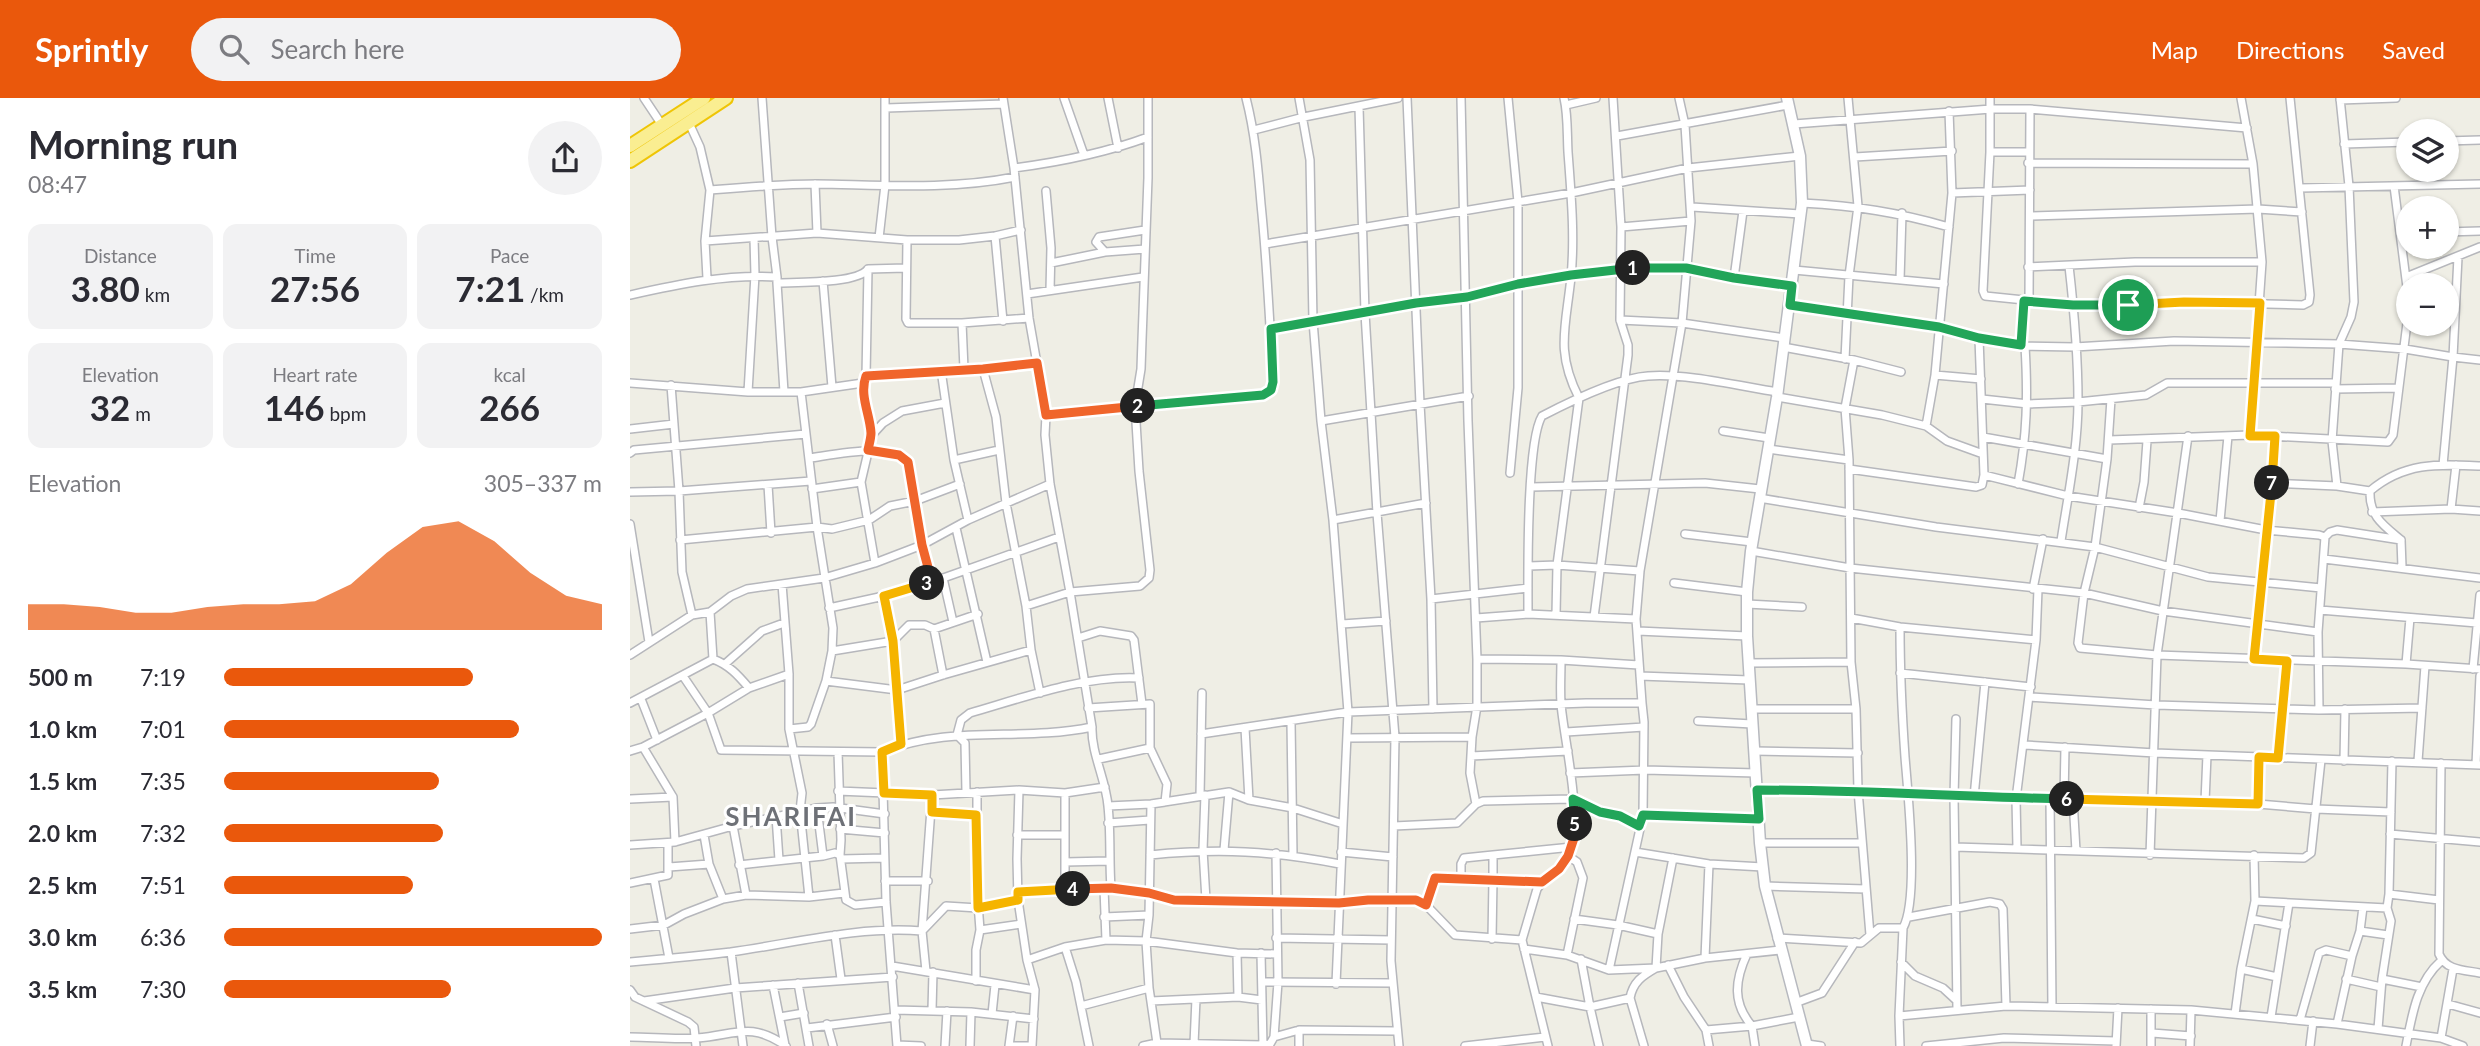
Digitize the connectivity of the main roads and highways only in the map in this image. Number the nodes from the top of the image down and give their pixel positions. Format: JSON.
{"nodes":[{"id":1,"x":704,"y":98,"type":"edge"},
{"id":2,"x":726,"y":98,"type":"edge"},
{"id":3,"x":630,"y":146,"type":"edge"},
{"id":4,"x":630,"y":160,"type":"edge"}],
"edges":[{"from":1,"to":3,"type":"highway"},
{"from":2,"to":4,"type":"highway"}]}
